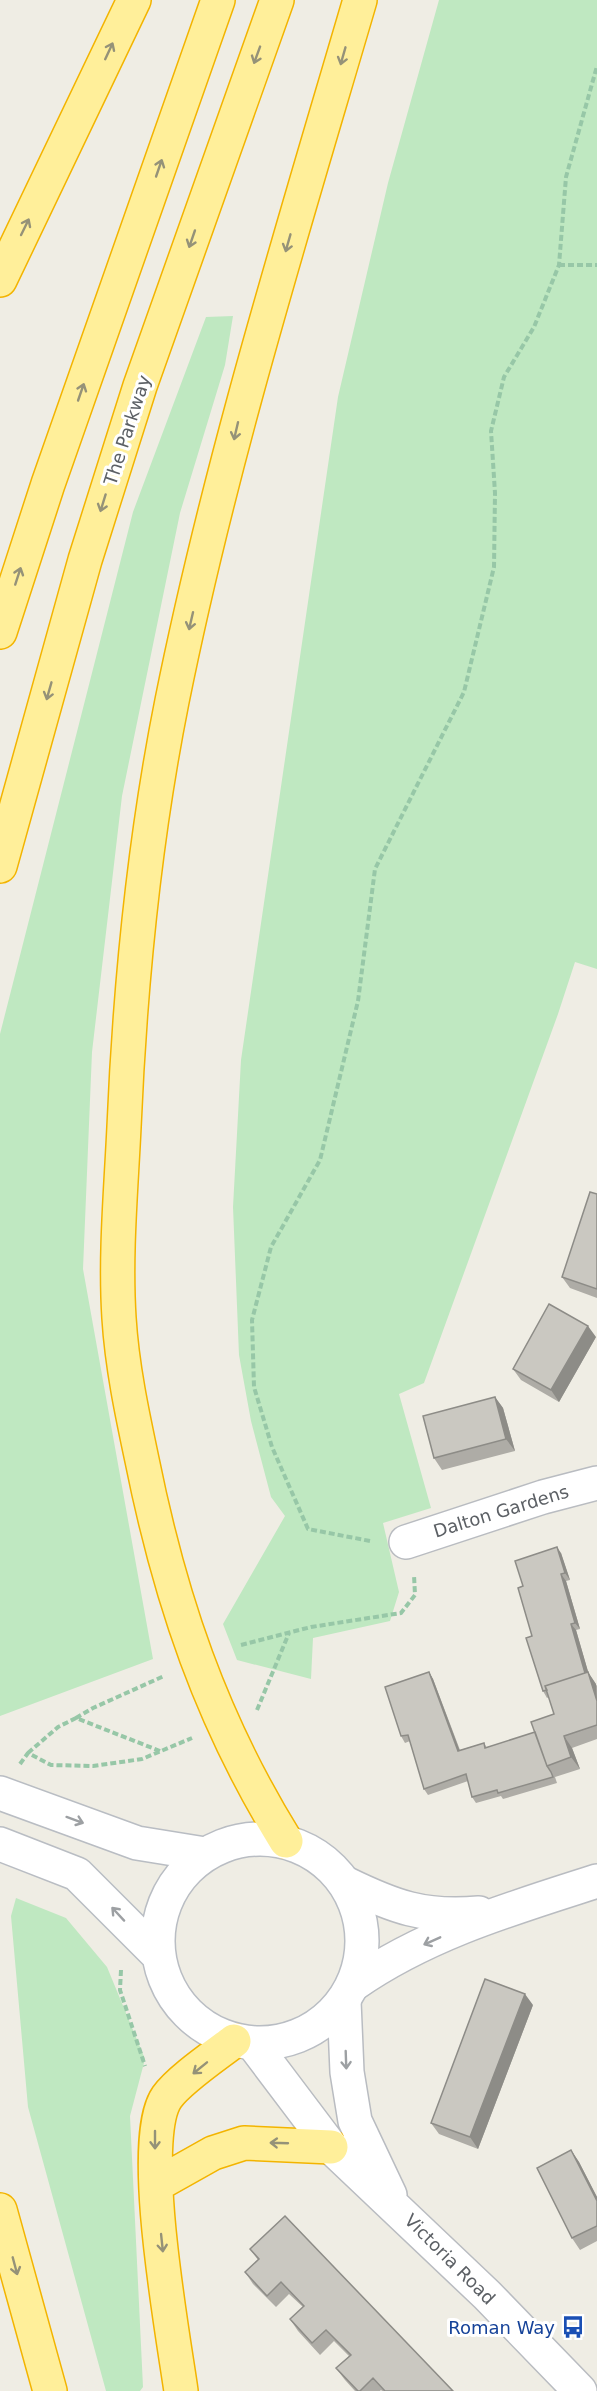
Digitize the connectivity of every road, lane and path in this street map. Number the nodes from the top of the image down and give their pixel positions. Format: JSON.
{"nodes":[{"id":1,"x":134,"y":0,"type":"edge"},
{"id":2,"x":218,"y":0,"type":"edge"},
{"id":3,"x":277,"y":0,"type":"edge"},
{"id":4,"x":360,"y":0,"type":"edge"},
{"id":5,"x":597,"y":66,"type":"edge"},
{"id":6,"x":559,"y":265,"type":"junction"},
{"id":7,"x":597,"y":265,"type":"edge"},
{"id":8,"x":0,"y":280,"type":"edge"},
{"id":9,"x":0,"y":632,"type":"edge"},
{"id":10,"x":0,"y":866,"type":"edge"},
{"id":11,"x":597,"y":1483,"type":"edge"},
{"id":12,"x":406,"y":1542,"type":"junction"},
{"id":13,"x":289,"y":1633,"type":"junction"},
{"id":14,"x":241,"y":1645,"type":"dead end"},
{"id":15,"x":164,"y":1676,"type":"dead end"},
{"id":16,"x":261,"y":1703,"type":"dead end"},
{"id":17,"x":76,"y":1718,"type":"junction"},
{"id":18,"x":223,"y":1726,"type":"junction"},
{"id":19,"x":160,"y":1751,"type":"junction"},
{"id":20,"x":28,"y":1753,"type":"junction"},
{"id":21,"x":10,"y":1797,"type":"edge"},
{"id":22,"x":286,"y":1841,"type":"junction"},
{"id":23,"x":12,"y":1848,"type":"edge"},
{"id":24,"x":205,"y":1854,"type":"junction"},
{"id":25,"x":597,"y":1881,"type":"edge"},
{"id":26,"x":345,"y":1883,"type":"junction"},
{"id":27,"x":505,"y":1910,"type":"junction"},
{"id":28,"x":123,"y":1919,"type":"junction"},
{"id":29,"x":159,"y":1956,"type":"junction"},
{"id":30,"x":349,"y":1993,"type":"junction"},
{"id":31,"x":244,"y":2043,"type":"junction"},
{"id":32,"x":167,"y":2097,"type":"junction"},
{"id":33,"x":331,"y":2147,"type":"junction"},
{"id":34,"x":156,"y":2185,"type":"junction"},
{"id":35,"x":395,"y":2205,"type":"junction"},
{"id":36,"x":0,"y":2210,"type":"edge"},
{"id":37,"x":50,"y":2391,"type":"edge"},
{"id":38,"x":181,"y":2391,"type":"edge"},
{"id":39,"x":580,"y":2391,"type":"edge"}],
"edges":[{"from":8,"to":1,"type":"highway","one_way":true},
{"from":9,"to":2,"type":"highway","one_way":true},
{"from":3,"to":10,"type":"highway","name":"The Parkway","one_way":true},
{"from":4,"to":18,"type":"highway","one_way":true},
{"from":5,"to":6,"type":"path"},
{"from":6,"to":7,"type":"path"},
{"from":6,"to":12,"type":"path"},
{"from":11,"to":12,"type":"street","name":"Dalton Gardens"},
{"from":12,"to":13,"type":"path"},
{"from":13,"to":14,"type":"path"},
{"from":13,"to":16,"type":"path"},
{"from":15,"to":17,"type":"path"},
{"from":17,"to":19,"type":"path"},
{"from":17,"to":20,"type":"path"},
{"from":18,"to":19,"type":"path"},
{"from":18,"to":22,"type":"highway"},
{"from":19,"to":20,"type":"path"},
{"from":20,"to":21,"type":"path"},
{"from":21,"to":24,"type":"street","one_way":true},
{"from":22,"to":24,"type":"street"},
{"from":22,"to":26,"type":"street"},
{"from":28,"to":23,"type":"street","one_way":true},
{"from":24,"to":29,"type":"street"},
{"from":25,"to":27,"type":"street"},
{"from":26,"to":27,"type":"street"},
{"from":26,"to":30,"type":"street"},
{"from":27,"to":30,"type":"street","one_way":true},
{"from":28,"to":29,"type":"street"},
{"from":28,"to":32,"type":"path"},
{"from":29,"to":31,"type":"street"},
{"from":30,"to":31,"type":"street"},
{"from":30,"to":35,"type":"street","name":"Victoria Road","one_way":true},
{"from":31,"to":32,"type":"highway","one_way":true},
{"from":31,"to":33,"type":"street","name":"Victoria Road"},
{"from":32,"to":34,"type":"highway","one_way":true},
{"from":33,"to":34,"type":"highway","one_way":true},
{"from":33,"to":35,"type":"street","name":"Victoria Road"},
{"from":34,"to":38,"type":"highway","one_way":true},
{"from":35,"to":39,"type":"street","name":"Victoria Road"},
{"from":36,"to":37,"type":"highway","one_way":true}]}
